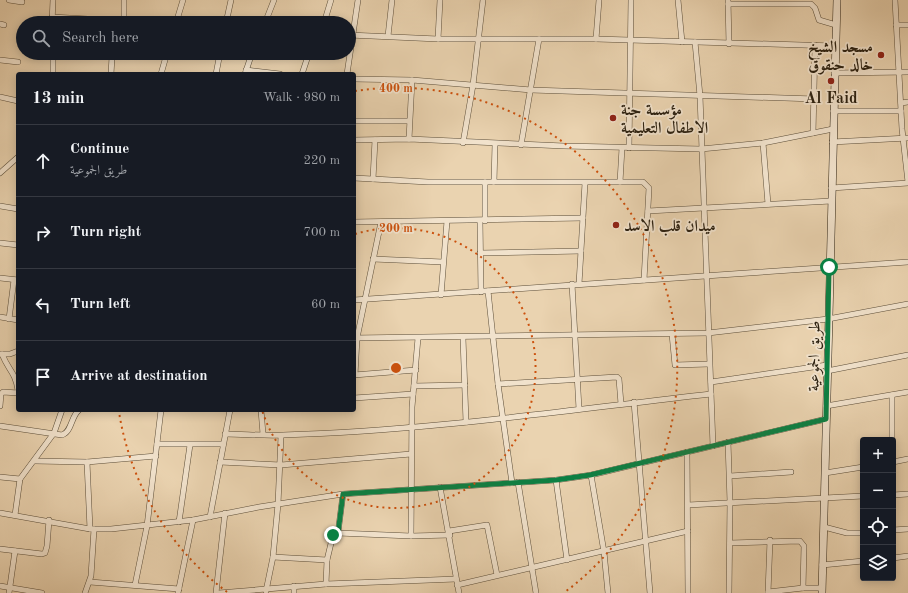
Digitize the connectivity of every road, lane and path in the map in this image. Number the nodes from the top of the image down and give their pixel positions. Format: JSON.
{"nodes":[{"id":1,"x":9,"y":0,"type":"edge"},
{"id":2,"x":53,"y":0,"type":"edge"},
{"id":3,"x":124,"y":0,"type":"edge"},
{"id":4,"x":183,"y":0,"type":"edge"},
{"id":5,"x":231,"y":0,"type":"edge"},
{"id":6,"x":274,"y":0,"type":"edge"},
{"id":7,"x":331,"y":0,"type":"edge"},
{"id":8,"x":358,"y":0,"type":"edge"},
{"id":9,"x":392,"y":0,"type":"edge"},
{"id":10,"x":440,"y":0,"type":"edge"},
{"id":11,"x":483,"y":0,"type":"edge"},
{"id":12,"x":599,"y":0,"type":"edge"},
{"id":13,"x":631,"y":0,"type":"edge"},
{"id":14,"x":678,"y":0,"type":"edge"},
{"id":15,"x":837,"y":0,"type":"edge"},
{"id":16,"x":895,"y":0,"type":"edge"},
{"id":17,"x":22,"y":2,"type":"dead end"},
{"id":18,"x":728,"y":2,"type":"edge"},
{"id":19,"x":52,"y":16,"type":"edge"},
{"id":20,"x":124,"y":16,"type":"edge"},
{"id":21,"x":178,"y":16,"type":"edge"},
{"id":22,"x":228,"y":16,"type":"edge"},
{"id":23,"x":268,"y":16,"type":"edge"},
{"id":24,"x":326,"y":16,"type":"edge"},
{"id":25,"x":355,"y":16,"type":"edge"},
{"id":26,"x":836,"y":25,"type":"junction"},
{"id":27,"x":896,"y":25,"type":"junction"},
{"id":28,"x":908,"y":25,"type":"edge"},
{"id":29,"x":356,"y":35,"type":"edge"},
{"id":30,"x":388,"y":36,"type":"junction"},
{"id":31,"x":479,"y":38,"type":"junction"},
{"id":32,"x":438,"y":39,"type":"junction"},
{"id":33,"x":539,"y":39,"type":"junction"},
{"id":34,"x":596,"y":40,"type":"junction"},
{"id":35,"x":630,"y":40,"type":"junction"},
{"id":36,"x":682,"y":42,"type":"junction"},
{"id":37,"x":695,"y":42,"type":"junction"},
{"id":38,"x":729,"y":44,"type":"junction"},
{"id":39,"x":815,"y":45,"type":"junction"},
{"id":40,"x":835,"y":46,"type":"junction"},
{"id":41,"x":0,"y":60,"type":"edge"},
{"id":42,"x":53,"y":60,"type":"edge"},
{"id":43,"x":112,"y":60,"type":"edge"},
{"id":44,"x":165,"y":60,"type":"edge"},
{"id":45,"x":219,"y":60,"type":"edge"},
{"id":46,"x":250,"y":60,"type":"edge"},
{"id":47,"x":307,"y":60,"type":"edge"},
{"id":48,"x":348,"y":60,"type":"edge"},
{"id":49,"x":18,"y":62,"type":"dead end"},
{"id":50,"x":53,"y":72,"type":"edge"},
{"id":51,"x":111,"y":72,"type":"edge"},
{"id":52,"x":162,"y":72,"type":"edge"},
{"id":53,"x":216,"y":72,"type":"edge"},
{"id":54,"x":246,"y":72,"type":"edge"},
{"id":55,"x":303,"y":72,"type":"edge"},
{"id":56,"x":346,"y":72,"type":"edge"},
{"id":57,"x":908,"y":72,"type":"edge"},
{"id":58,"x":834,"y":73,"type":"junction"},
{"id":59,"x":900,"y":73,"type":"junction"},
{"id":60,"x":356,"y":79,"type":"edge"},
{"id":61,"x":412,"y":80,"type":"junction"},
{"id":62,"x":473,"y":85,"type":"junction"},
{"id":63,"x":531,"y":90,"type":"junction"},
{"id":64,"x":630,"y":93,"type":"junction"},
{"id":65,"x":700,"y":96,"type":"junction"},
{"id":66,"x":0,"y":97,"type":"edge"},
{"id":67,"x":815,"y":99,"type":"junction"},
{"id":68,"x":16,"y":101,"type":"edge"},
{"id":69,"x":908,"y":102,"type":"edge"},
{"id":70,"x":901,"y":103,"type":"junction"},
{"id":71,"x":833,"y":111,"type":"junction"},
{"id":72,"x":901,"y":111,"type":"junction"},
{"id":73,"x":356,"y":121,"type":"edge"},
{"id":74,"x":409,"y":121,"type":"junction"},
{"id":75,"x":832,"y":129,"type":"junction"},
{"id":76,"x":813,"y":133,"type":"junction"},
{"id":77,"x":906,"y":138,"type":"edge"},
{"id":78,"x":409,"y":139,"type":"junction"},
{"id":79,"x":356,"y":140,"type":"edge"},
{"id":80,"x":375,"y":140,"type":"junction"},
{"id":81,"x":463,"y":142,"type":"junction"},
{"id":82,"x":832,"y":142,"type":"junction"},
{"id":83,"x":763,"y":143,"type":"junction"},
{"id":84,"x":495,"y":144,"type":"junction"},
{"id":85,"x":521,"y":145,"type":"junction"},
{"id":86,"x":622,"y":148,"type":"junction"},
{"id":87,"x":629,"y":148,"type":"junction"},
{"id":88,"x":702,"y":149,"type":"junction"},
{"id":89,"x":16,"y":159,"type":"edge"},
{"id":90,"x":907,"y":168,"type":"edge"},
{"id":91,"x":0,"y":173,"type":"edge"},
{"id":92,"x":356,"y":178,"type":"edge"},
{"id":93,"x":373,"y":179,"type":"junction"},
{"id":94,"x":485,"y":182,"type":"junction"},
{"id":95,"x":494,"y":182,"type":"junction"},
{"id":96,"x":620,"y":182,"type":"junction"},
{"id":97,"x":585,"y":183,"type":"junction"},
{"id":98,"x":908,"y":183,"type":"edge"},
{"id":99,"x":831,"y":188,"type":"junction"},
{"id":100,"x":831,"y":201,"type":"junction"},
{"id":101,"x":768,"y":204,"type":"junction"},
{"id":102,"x":0,"y":206,"type":"edge"},
{"id":103,"x":704,"y":208,"type":"junction"},
{"id":104,"x":16,"y":209,"type":"edge"},
{"id":105,"x":648,"y":211,"type":"junction"},
{"id":106,"x":582,"y":218,"type":"junction"},
{"id":107,"x":447,"y":221,"type":"junction"},
{"id":108,"x":483,"y":221,"type":"junction"},
{"id":109,"x":356,"y":222,"type":"edge"},
{"id":110,"x":381,"y":222,"type":"junction"},
{"id":111,"x":0,"y":243,"type":"edge"},
{"id":112,"x":16,"y":243,"type":"edge"},
{"id":113,"x":581,"y":251,"type":"junction"},
{"id":114,"x":480,"y":253,"type":"junction"},
{"id":115,"x":373,"y":258,"type":"junction"},
{"id":116,"x":443,"y":262,"type":"junction"},
{"id":117,"x":908,"y":262,"type":"edge"},
{"id":118,"x":829,"y":267,"type":"junction"},
{"id":119,"x":707,"y":275,"type":"junction"},
{"id":120,"x":0,"y":278,"type":"edge"},
{"id":121,"x":16,"y":280,"type":"edge"},
{"id":122,"x":644,"y":280,"type":"junction"},
{"id":123,"x":572,"y":284,"type":"junction"},
{"id":124,"x":578,"y":284,"type":"junction"},
{"id":125,"x":488,"y":291,"type":"junction"},
{"id":126,"x":481,"y":292,"type":"junction"},
{"id":127,"x":441,"y":295,"type":"junction"},
{"id":128,"x":356,"y":300,"type":"edge"},
{"id":129,"x":365,"y":300,"type":"junction"},
{"id":130,"x":908,"y":304,"type":"edge"},
{"id":131,"x":0,"y":318,"type":"edge"},
{"id":132,"x":9,"y":319,"type":"junction"},
{"id":133,"x":828,"y":319,"type":"junction"},
{"id":134,"x":16,"y":320,"type":"edge"},
{"id":135,"x":708,"y":333,"type":"junction"},
{"id":136,"x":672,"y":334,"type":"junction"},
{"id":137,"x":493,"y":336,"type":"junction"},
{"id":138,"x":576,"y":336,"type":"junction"},
{"id":139,"x":356,"y":338,"type":"edge"},
{"id":140,"x":418,"y":338,"type":"junction"},
{"id":141,"x":463,"y":338,"type":"junction"},
{"id":142,"x":16,"y":351,"type":"edge"},
{"id":143,"x":1,"y":354,"type":"edge"},
{"id":144,"x":908,"y":356,"type":"edge"},
{"id":145,"x":709,"y":364,"type":"junction"},
{"id":146,"x":827,"y":368,"type":"junction"},
{"id":147,"x":416,"y":370,"type":"junction"},
{"id":148,"x":356,"y":375,"type":"edge"},
{"id":149,"x":578,"y":380,"type":"junction"},
{"id":150,"x":16,"y":382,"type":"edge"},
{"id":151,"x":711,"y":382,"type":"junction"},
{"id":152,"x":498,"y":384,"type":"junction"},
{"id":153,"x":465,"y":385,"type":"junction"},
{"id":154,"x":414,"y":386,"type":"junction"},
{"id":155,"x":16,"y":392,"type":"edge"},
{"id":156,"x":908,"y":392,"type":"edge"},
{"id":157,"x":413,"y":394,"type":"junction"},
{"id":158,"x":711,"y":394,"type":"junction"},
{"id":159,"x":892,"y":395,"type":"junction"},
{"id":160,"x":356,"y":398,"type":"edge"},
{"id":161,"x":634,"y":402,"type":"junction"},
{"id":162,"x":621,"y":404,"type":"junction"},
{"id":163,"x":0,"y":406,"type":"edge"},
{"id":164,"x":826,"y":406,"type":"junction"},
{"id":165,"x":579,"y":410,"type":"junction"},
{"id":166,"x":61,"y":412,"type":"edge"},
{"id":167,"x":76,"y":412,"type":"edge"},
{"id":168,"x":161,"y":412,"type":"edge"},
{"id":169,"x":230,"y":412,"type":"edge"},
{"id":170,"x":261,"y":412,"type":"edge"},
{"id":171,"x":826,"y":419,"type":"junction"},
{"id":172,"x":502,"y":420,"type":"junction"},
{"id":173,"x":466,"y":422,"type":"junction"},
{"id":174,"x":0,"y":426,"type":"edge"},
{"id":175,"x":412,"y":428,"type":"junction"},
{"id":176,"x":54,"y":433,"type":"junction"},
{"id":177,"x":225,"y":434,"type":"junction"},
{"id":178,"x":263,"y":434,"type":"junction"},
{"id":179,"x":281,"y":436,"type":"junction"},
{"id":180,"x":892,"y":437,"type":"edge"},
{"id":181,"x":728,"y":442,"type":"junction"},
{"id":182,"x":157,"y":444,"type":"junction"},
{"id":183,"x":190,"y":444,"type":"junction"},
{"id":184,"x":223,"y":444,"type":"junction"},
{"id":185,"x":713,"y":446,"type":"junction"},
{"id":186,"x":687,"y":452,"type":"junction"},
{"id":187,"x":411,"y":454,"type":"junction"},
{"id":188,"x":156,"y":456,"type":"junction"},
{"id":189,"x":908,"y":459,"type":"edge"},
{"id":190,"x":35,"y":461,"type":"junction"},
{"id":191,"x":896,"y":461,"type":"edge"},
{"id":192,"x":87,"y":462,"type":"junction"},
{"id":193,"x":220,"y":462,"type":"junction"},
{"id":194,"x":640,"y":463,"type":"junction"},
{"id":195,"x":281,"y":465,"type":"junction"},
{"id":196,"x":860,"y":467,"type":"edge"},
{"id":197,"x":791,"y":472,"type":"dead end"},
{"id":198,"x":825,"y":473,"type":"junction"},
{"id":199,"x":590,"y":475,"type":"junction"},
{"id":200,"x":730,"y":476,"type":"junction"},
{"id":201,"x":0,"y":477,"type":"edge"},
{"id":202,"x":20,"y":479,"type":"junction"},
{"id":203,"x":556,"y":480,"type":"junction"},
{"id":204,"x":515,"y":483,"type":"junction"},
{"id":205,"x":440,"y":487,"type":"junction"},
{"id":206,"x":411,"y":489,"type":"junction"},
{"id":207,"x":343,"y":494,"type":"junction"},
{"id":208,"x":908,"y":494,"type":"edge"},
{"id":209,"x":896,"y":495,"type":"edge"},
{"id":210,"x":860,"y":496,"type":"edge"},
{"id":211,"x":825,"y":499,"type":"junction"},
{"id":212,"x":730,"y":502,"type":"junction"},
{"id":213,"x":278,"y":504,"type":"junction"},
{"id":214,"x":688,"y":505,"type":"junction"},
{"id":215,"x":0,"y":513,"type":"edge"},
{"id":216,"x":225,"y":513,"type":"junction"},
{"id":217,"x":15,"y":515,"type":"junction"},
{"id":218,"x":210,"y":517,"type":"junction"},
{"id":219,"x":49,"y":520,"type":"junction"},
{"id":220,"x":193,"y":520,"type":"junction"},
{"id":221,"x":179,"y":522,"type":"junction"},
{"id":222,"x":147,"y":526,"type":"junction"},
{"id":223,"x":824,"y":528,"type":"junction"},
{"id":224,"x":92,"y":529,"type":"junction"},
{"id":225,"x":908,"y":529,"type":"edge"},
{"id":226,"x":896,"y":530,"type":"edge"},
{"id":227,"x":688,"y":531,"type":"junction"},
{"id":228,"x":338,"y":533,"type":"junction"},
{"id":229,"x":449,"y":533,"type":"junction"},
{"id":230,"x":860,"y":533,"type":"edge"},
{"id":231,"x":411,"y":536,"type":"junction"},
{"id":232,"x":770,"y":540,"type":"junction"},
{"id":233,"x":646,"y":541,"type":"junction"},
{"id":234,"x":730,"y":542,"type":"junction"},
{"id":235,"x":0,"y":549,"type":"edge"},
{"id":236,"x":15,"y":551,"type":"junction"},
{"id":237,"x":604,"y":552,"type":"junction"},
{"id":238,"x":908,"y":556,"type":"edge"},
{"id":239,"x":273,"y":557,"type":"junction"},
{"id":240,"x":896,"y":558,"type":"edge"},
{"id":241,"x":327,"y":560,"type":"junction"},
{"id":242,"x":567,"y":560,"type":"junction"},
{"id":243,"x":860,"y":561,"type":"edge"},
{"id":244,"x":822,"y":564,"type":"junction"},
{"id":245,"x":531,"y":567,"type":"junction"},
{"id":246,"x":497,"y":575,"type":"junction"},
{"id":247,"x":90,"y":582,"type":"junction"},
{"id":248,"x":457,"y":582,"type":"junction"},
{"id":249,"x":326,"y":584,"type":"junction"},
{"id":250,"x":135,"y":585,"type":"junction"},
{"id":251,"x":0,"y":586,"type":"edge"},
{"id":252,"x":294,"y":586,"type":"junction"},
{"id":253,"x":803,"y":588,"type":"junction"},
{"id":254,"x":9,"y":590,"type":"edge"},
{"id":255,"x":179,"y":591,"type":"edge"},
{"id":256,"x":266,"y":591,"type":"edge"},
{"id":257,"x":822,"y":591,"type":"edge"},
{"id":258,"x":42,"y":593,"type":"edge"},
{"id":259,"x":85,"y":593,"type":"edge"},
{"id":260,"x":216,"y":593,"type":"edge"},
{"id":261,"x":219,"y":593,"type":"edge"},
{"id":262,"x":294,"y":593,"type":"edge"},
{"id":263,"x":459,"y":593,"type":"edge"},
{"id":264,"x":536,"y":593,"type":"edge"},
{"id":265,"x":608,"y":593,"type":"edge"},
{"id":266,"x":650,"y":593,"type":"edge"},
{"id":267,"x":688,"y":593,"type":"edge"},
{"id":268,"x":729,"y":593,"type":"edge"},
{"id":269,"x":768,"y":593,"type":"edge"}],
"edges":[{"from":1,"to":17,"type":"street"},
{"from":2,"to":19,"type":"street"},
{"from":3,"to":20,"type":"street"},
{"from":4,"to":21,"type":"street"},
{"from":5,"to":22,"type":"street"},
{"from":6,"to":23,"type":"street"},
{"from":7,"to":24,"type":"street"},
{"from":8,"to":25,"type":"street"},
{"from":9,"to":30,"type":"street"},
{"from":10,"to":32,"type":"street"},
{"from":11,"to":31,"type":"street"},
{"from":12,"to":34,"type":"street"},
{"from":13,"to":35,"type":"street"},
{"from":14,"to":36,"type":"street"},
{"from":15,"to":26,"type":"main road","name":"طريق الجموعية"},
{"from":16,"to":27,"type":"street"},
{"from":18,"to":26,"type":"street"},
{"from":18,"to":38,"type":"street"},
{"from":26,"to":40,"type":"main road","name":"طريق الجموعية"},
{"from":27,"to":28,"type":"street"},
{"from":27,"to":59,"type":"street"},
{"from":29,"to":30,"type":"street"},
{"from":30,"to":32,"type":"street"},
{"from":31,"to":32,"type":"street"},
{"from":31,"to":33,"type":"street"},
{"from":31,"to":62,"type":"street"},
{"from":33,"to":34,"type":"street"},
{"from":33,"to":63,"type":"street"},
{"from":34,"to":35,"type":"street"},
{"from":35,"to":36,"type":"street"},
{"from":35,"to":64,"type":"street"},
{"from":36,"to":37,"type":"street"},
{"from":37,"to":38,"type":"street"},
{"from":37,"to":65,"type":"street"},
{"from":38,"to":39,"type":"street"},
{"from":39,"to":40,"type":"street"},
{"from":39,"to":67,"type":"street"},
{"from":40,"to":58,"type":"main road","name":"طريق الجموعية"},
{"from":41,"to":49,"type":"street"},
{"from":42,"to":50,"type":"street"},
{"from":43,"to":51,"type":"street"},
{"from":44,"to":52,"type":"street"},
{"from":45,"to":53,"type":"street"},
{"from":46,"to":54,"type":"street"},
{"from":47,"to":55,"type":"street"},
{"from":48,"to":56,"type":"street"},
{"from":57,"to":59,"type":"street"},
{"from":58,"to":59,"type":"street"},
{"from":58,"to":71,"type":"main road","name":"طريق الجموعية"},
{"from":59,"to":70,"type":"street"},
{"from":60,"to":61,"type":"street"},
{"from":61,"to":62,"type":"street"},
{"from":61,"to":74,"type":"street"},
{"from":62,"to":63,"type":"street"},
{"from":62,"to":81,"type":"street"},
{"from":63,"to":64,"type":"street"},
{"from":63,"to":85,"type":"street"},
{"from":64,"to":65,"type":"street"},
{"from":64,"to":87,"type":"street"},
{"from":65,"to":67,"type":"street"},
{"from":65,"to":88,"type":"street"},
{"from":66,"to":68,"type":"street"},
{"from":67,"to":76,"type":"street"},
{"from":69,"to":70,"type":"street"},
{"from":70,"to":72,"type":"street"},
{"from":71,"to":72,"type":"street"},
{"from":71,"to":75,"type":"main road","name":"طريق الجموعية"},
{"from":72,"to":77,"type":"street"},
{"from":73,"to":74,"type":"street"},
{"from":74,"to":78,"type":"street"},
{"from":75,"to":76,"type":"street"},
{"from":75,"to":82,"type":"main road","name":"طريق الجموعية"},
{"from":76,"to":83,"type":"street"},
{"from":77,"to":82,"type":"street"},
{"from":77,"to":90,"type":"street"},
{"from":78,"to":80,"type":"street"},
{"from":78,"to":81,"type":"street"},
{"from":79,"to":80,"type":"street"},
{"from":80,"to":93,"type":"street"},
{"from":81,"to":84,"type":"street"},
{"from":82,"to":99,"type":"main road","name":"طريق الجموعية"},
{"from":83,"to":88,"type":"street"},
{"from":83,"to":101,"type":"street"},
{"from":84,"to":85,"type":"street"},
{"from":84,"to":95,"type":"street"},
{"from":85,"to":86,"type":"street"},
{"from":86,"to":87,"type":"street"},
{"from":86,"to":96,"type":"street"},
{"from":87,"to":88,"type":"street"},
{"from":88,"to":103,"type":"street"},
{"from":89,"to":91,"type":"street"},
{"from":90,"to":98,"type":"street"},
{"from":92,"to":93,"type":"street"},
{"from":93,"to":94,"type":"street"},
{"from":94,"to":95,"type":"street"},
{"from":94,"to":108,"type":"street"},
{"from":95,"to":97,"type":"street"},
{"from":96,"to":97,"type":"street"},
{"from":96,"to":105,"type":"street"},
{"from":97,"to":106,"type":"street"},
{"from":98,"to":99,"type":"street"},
{"from":99,"to":100,"type":"main road","name":"طريق الجموعية"},
{"from":100,"to":101,"type":"street"},
{"from":100,"to":118,"type":"main road","name":"طريق الجموعية"},
{"from":101,"to":103,"type":"street"},
{"from":102,"to":104,"type":"street"},
{"from":103,"to":105,"type":"street"},
{"from":103,"to":119,"type":"street"},
{"from":105,"to":122,"type":"street"},
{"from":106,"to":108,"type":"street"},
{"from":106,"to":113,"type":"street"},
{"from":107,"to":108,"type":"street"},
{"from":107,"to":110,"type":"street"},
{"from":107,"to":116,"type":"street"},
{"from":108,"to":114,"type":"street"},
{"from":109,"to":110,"type":"street"},
{"from":110,"to":115,"type":"street"},
{"from":111,"to":112,"type":"street"},
{"from":113,"to":114,"type":"street"},
{"from":113,"to":124,"type":"street"},
{"from":114,"to":126,"type":"street"},
{"from":115,"to":116,"type":"street"},
{"from":115,"to":129,"type":"street"},
{"from":116,"to":127,"type":"street"},
{"from":117,"to":118,"type":"street"},
{"from":118,"to":119,"type":"street"},
{"from":118,"to":133,"type":"main road","name":"طريق الجموعية"},
{"from":119,"to":122,"type":"street"},
{"from":119,"to":135,"type":"street"},
{"from":120,"to":121,"type":"street"},
{"from":121,"to":132,"type":"street"},
{"from":122,"to":124,"type":"street"},
{"from":123,"to":124,"type":"street"},
{"from":123,"to":125,"type":"street"},
{"from":123,"to":138,"type":"street"},
{"from":125,"to":126,"type":"street"},
{"from":125,"to":137,"type":"street"},
{"from":126,"to":127,"type":"street"},
{"from":127,"to":129,"type":"street"},
{"from":128,"to":129,"type":"street"},
{"from":129,"to":139,"type":"street"},
{"from":130,"to":133,"type":"street"},
{"from":131,"to":132,"type":"street"},
{"from":132,"to":134,"type":"street"},
{"from":133,"to":135,"type":"street"},
{"from":133,"to":146,"type":"main road","name":"طريق الجموعية"},
{"from":135,"to":136,"type":"street"},
{"from":135,"to":145,"type":"street"},
{"from":136,"to":138,"type":"street"},
{"from":136,"to":145,"type":"street"},
{"from":137,"to":138,"type":"street"},
{"from":137,"to":141,"type":"street"},
{"from":137,"to":152,"type":"street"},
{"from":138,"to":149,"type":"street"},
{"from":139,"to":140,"type":"street"},
{"from":140,"to":141,"type":"street"},
{"from":140,"to":147,"type":"street"},
{"from":141,"to":153,"type":"street"},
{"from":142,"to":143,"type":"street"},
{"from":143,"to":150,"type":"street"},
{"from":144,"to":146,"type":"street"},
{"from":145,"to":151,"type":"street"},
{"from":146,"to":151,"type":"street"},
{"from":146,"to":164,"type":"main road","name":"طريق الجموعية"},
{"from":147,"to":148,"type":"street"},
{"from":147,"to":154,"type":"street"},
{"from":149,"to":152,"type":"street"},
{"from":149,"to":162,"type":"street"},
{"from":149,"to":165,"type":"street"},
{"from":151,"to":158,"type":"street"},
{"from":152,"to":172,"type":"street"},
{"from":153,"to":154,"type":"street"},
{"from":153,"to":173,"type":"street"},
{"from":154,"to":157,"type":"street"},
{"from":155,"to":163,"type":"street"},
{"from":156,"to":159,"type":"street"},
{"from":157,"to":160,"type":"street"},
{"from":157,"to":175,"type":"street"},
{"from":158,"to":161,"type":"street"},
{"from":158,"to":185,"type":"street"},
{"from":159,"to":164,"type":"street"},
{"from":159,"to":180,"type":"street"},
{"from":161,"to":162,"type":"street"},
{"from":161,"to":194,"type":"street"},
{"from":162,"to":165,"type":"street"},
{"from":164,"to":171,"type":"main road","name":"طريق الجموعية"},
{"from":165,"to":172,"type":"street"},
{"from":166,"to":176,"type":"street"},
{"from":167,"to":176,"type":"street"},
{"from":168,"to":182,"type":"street"},
{"from":169,"to":177,"type":"street"},
{"from":170,"to":178,"type":"street"},
{"from":171,"to":181,"type":"street"},
{"from":171,"to":198,"type":"main road","name":"طريق الجموعية"},
{"from":172,"to":173,"type":"street"},
{"from":172,"to":204,"type":"street"},
{"from":173,"to":175,"type":"street"},
{"from":174,"to":176,"type":"street"},
{"from":175,"to":179,"type":"street"},
{"from":175,"to":187,"type":"street"},
{"from":176,"to":190,"type":"street"},
{"from":177,"to":178,"type":"street"},
{"from":177,"to":184,"type":"street"},
{"from":178,"to":179,"type":"street"},
{"from":179,"to":195,"type":"street"},
{"from":181,"to":185,"type":"street"},
{"from":181,"to":200,"type":"street"},
{"from":182,"to":183,"type":"street"},
{"from":182,"to":188,"type":"street"},
{"from":183,"to":184,"type":"street"},
{"from":183,"to":221,"type":"street"},
{"from":184,"to":193,"type":"street"},
{"from":185,"to":186,"type":"street"},
{"from":186,"to":194,"type":"street"},
{"from":186,"to":214,"type":"street"},
{"from":187,"to":195,"type":"street"},
{"from":187,"to":206,"type":"street"},
{"from":188,"to":192,"type":"street"},
{"from":188,"to":222,"type":"street"},
{"from":189,"to":191,"type":"street"},
{"from":190,"to":192,"type":"street"},
{"from":190,"to":202,"type":"street"},
{"from":192,"to":224,"type":"street"},
{"from":193,"to":195,"type":"street"},
{"from":193,"to":218,"type":"street"},
{"from":194,"to":199,"type":"street"},
{"from":194,"to":233,"type":"street"},
{"from":195,"to":213,"type":"street"},
{"from":196,"to":198,"type":"street"},
{"from":197,"to":200,"type":"street"},
{"from":198,"to":211,"type":"main road","name":"طريق الجموعية"},
{"from":199,"to":203,"type":"street"},
{"from":199,"to":237,"type":"street"},
{"from":200,"to":212,"type":"street"},
{"from":201,"to":202,"type":"street"},
{"from":202,"to":217,"type":"street"},
{"from":203,"to":204,"type":"street"},
{"from":203,"to":242,"type":"street"},
{"from":204,"to":205,"type":"street"},
{"from":204,"to":245,"type":"street"},
{"from":205,"to":206,"type":"street"},
{"from":205,"to":229,"type":"street"},
{"from":206,"to":207,"type":"street"},
{"from":206,"to":231,"type":"street"},
{"from":207,"to":213,"type":"street"},
{"from":207,"to":228,"type":"street"},
{"from":208,"to":209,"type":"street"},
{"from":210,"to":211,"type":"street"},
{"from":211,"to":212,"type":"street"},
{"from":211,"to":223,"type":"main road","name":"طريق الجموعية"},
{"from":212,"to":214,"type":"street"},
{"from":212,"to":234,"type":"street"},
{"from":213,"to":216,"type":"street"},
{"from":213,"to":239,"type":"street"},
{"from":214,"to":227,"type":"street"},
{"from":215,"to":217,"type":"street"},
{"from":216,"to":218,"type":"street"},
{"from":216,"to":260,"type":"street"},
{"from":217,"to":219,"type":"street"},
{"from":218,"to":220,"type":"street"},
{"from":219,"to":224,"type":"street"},
{"from":219,"to":236,"type":"street"},
{"from":220,"to":221,"type":"street"},
{"from":220,"to":255,"type":"street"},
{"from":221,"to":222,"type":"street"},
{"from":222,"to":224,"type":"street"},
{"from":222,"to":250,"type":"street"},
{"from":223,"to":230,"type":"street"},
{"from":223,"to":244,"type":"main road","name":"طريق الجموعية"},
{"from":224,"to":247,"type":"street"},
{"from":225,"to":226,"type":"street"},
{"from":227,"to":233,"type":"street"},
{"from":227,"to":267,"type":"street"},
{"from":228,"to":231,"type":"street"},
{"from":228,"to":241,"type":"street"},
{"from":229,"to":231,"type":"street"},
{"from":229,"to":246,"type":"street"},
{"from":229,"to":248,"type":"street"},
{"from":232,"to":234,"type":"street"},
{"from":232,"to":253,"type":"street"},
{"from":232,"to":269,"type":"street"},
{"from":233,"to":237,"type":"street"},
{"from":233,"to":266,"type":"street"},
{"from":234,"to":268,"type":"street"},
{"from":235,"to":236,"type":"street"},
{"from":236,"to":254,"type":"street"},
{"from":237,"to":242,"type":"street"},
{"from":237,"to":265,"type":"street"},
{"from":238,"to":240,"type":"street"},
{"from":239,"to":241,"type":"street"},
{"from":239,"to":256,"type":"street"},
{"from":241,"to":249,"type":"street"},
{"from":242,"to":245,"type":"street"},
{"from":243,"to":244,"type":"street"},
{"from":244,"to":257,"type":"main road","name":"طريق الجموعية"},
{"from":245,"to":246,"type":"street"},
{"from":245,"to":264,"type":"street"},
{"from":246,"to":248,"type":"street"},
{"from":247,"to":250,"type":"street"},
{"from":247,"to":259,"type":"street"},
{"from":248,"to":249,"type":"street"},
{"from":248,"to":263,"type":"street"},
{"from":249,"to":252,"type":"street"},
{"from":250,"to":255,"type":"street"},
{"from":251,"to":254,"type":"street"},
{"from":252,"to":256,"type":"street"},
{"from":252,"to":262,"type":"street"},
{"from":253,"to":257,"type":"street"},
{"from":253,"to":269,"type":"street"},
{"from":254,"to":258,"type":"street"},
{"from":256,"to":261,"type":"street"}]}
